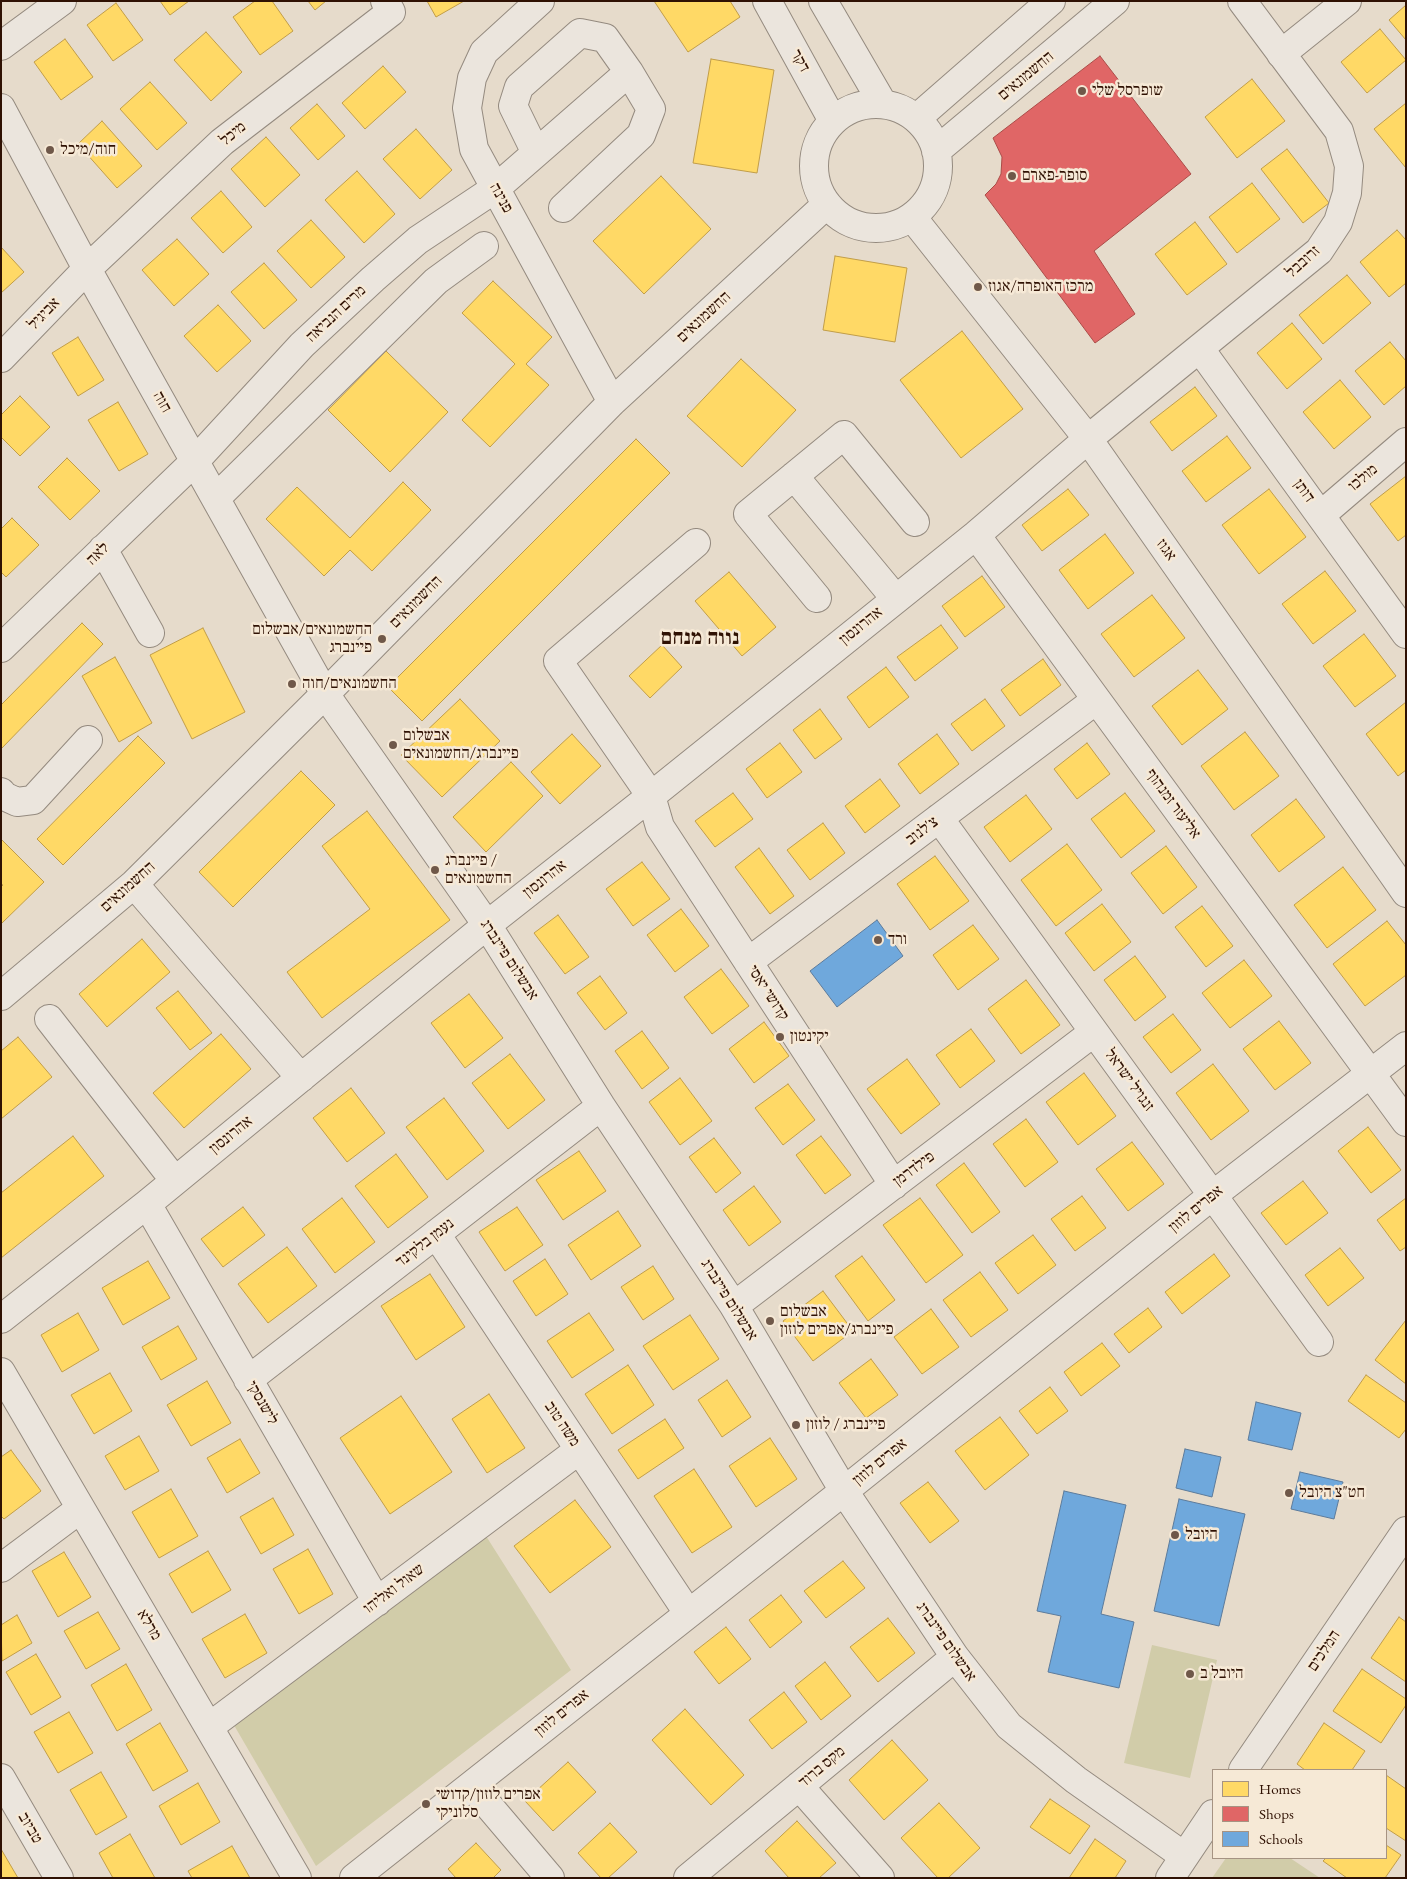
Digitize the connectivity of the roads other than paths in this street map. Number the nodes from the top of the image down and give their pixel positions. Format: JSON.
{"nodes":[{"id":1,"x":62,"y":1,"type":"edge"},
{"id":2,"x":540,"y":1,"type":"edge"},
{"id":3,"x":767,"y":1,"type":"edge"},
{"id":4,"x":823,"y":1,"type":"edge"},
{"id":5,"x":1051,"y":1,"type":"edge"},
{"id":6,"x":1115,"y":1,"type":"edge"},
{"id":7,"x":1242,"y":1,"type":"edge"},
{"id":8,"x":1347,"y":1,"type":"edge"},
{"id":9,"x":388,"y":6,"type":"edge"},
{"id":10,"x":1,"y":46,"type":"edge"},
{"id":11,"x":1281,"y":54,"type":"junction"},
{"id":12,"x":630,"y":72,"type":"junction"},
{"id":13,"x":883,"y":104,"type":"junction"},
{"id":14,"x":1,"y":108,"type":"edge"},
{"id":15,"x":916,"y":118,"type":"junction"},
{"id":16,"x":833,"y":121,"type":"junction"},
{"id":17,"x":936,"y":151,"type":"junction"},
{"id":18,"x":536,"y":153,"type":"junction"},
{"id":19,"x":496,"y":188,"type":"junction"},
{"id":20,"x":827,"y":204,"type":"junction"},
{"id":21,"x":563,"y":208,"type":"dead end"},
{"id":22,"x":912,"y":216,"type":"junction"},
{"id":23,"x":484,"y":246,"type":"dead end"},
{"id":24,"x":87,"y":270,"type":"junction"},
{"id":25,"x":1200,"y":349,"type":"junction"},
{"id":26,"x":1,"y":358,"type":"edge"},
{"id":27,"x":612,"y":402,"type":"junction"},
{"id":28,"x":1088,"y":439,"type":"junction"},
{"id":29,"x":1406,"y":442,"type":"edge"},
{"id":30,"x":195,"y":461,"type":"junction"},
{"id":31,"x":794,"y":476,"type":"junction"},
{"id":32,"x":216,"y":498,"type":"junction"},
{"id":33,"x":1321,"y":515,"type":"junction"},
{"id":34,"x":915,"y":522,"type":"dead end"},
{"id":35,"x":976,"y":535,"type":"junction"},
{"id":36,"x":696,"y":543,"type":"dead end"},
{"id":37,"x":103,"y":549,"type":"junction"},
{"id":38,"x":817,"y":598,"type":"dead end"},
{"id":39,"x":895,"y":598,"type":"junction"},
{"id":40,"x":150,"y":632,"type":"dead end"},
{"id":41,"x":1406,"y":634,"type":"edge"},
{"id":42,"x":1,"y":648,"type":"edge"},
{"id":43,"x":325,"y":694,"type":"junction"},
{"id":44,"x":1096,"y":700,"type":"junction"},
{"id":45,"x":88,"y":740,"type":"dead end"},
{"id":46,"x":1,"y":792,"type":"edge"},
{"id":47,"x":652,"y":796,"type":"junction"},
{"id":48,"x":940,"y":818,"type":"junction"},
{"id":49,"x":134,"y":884,"type":"junction"},
{"id":50,"x":1406,"y":893,"type":"edge"},
{"id":51,"x":487,"y":925,"type":"junction"},
{"id":52,"x":748,"y":962,"type":"junction"},
{"id":53,"x":1,"y":996,"type":"edge"},
{"id":54,"x":49,"y":1019,"type":"dead end"},
{"id":55,"x":1094,"y":1032,"type":"junction"},
{"id":56,"x":1406,"y":1046,"type":"edge"},
{"id":57,"x":1369,"y":1074,"type":"junction"},
{"id":58,"x":301,"y":1078,"type":"junction"},
{"id":59,"x":601,"y":1106,"type":"junction"},
{"id":60,"x":1406,"y":1122,"type":"edge"},
{"id":61,"x":175,"y":1182,"type":"junction"},
{"id":62,"x":894,"y":1185,"type":"junction"},
{"id":63,"x":1213,"y":1195,"type":"junction"},
{"id":64,"x":147,"y":1204,"type":"junction"},
{"id":65,"x":436,"y":1234,"type":"junction"},
{"id":66,"x":734,"y":1306,"type":"junction"},
{"id":67,"x":1,"y":1319,"type":"edge"},
{"id":68,"x":1319,"y":1342,"type":"dead end"},
{"id":69,"x":1,"y":1372,"type":"edge"},
{"id":70,"x":248,"y":1380,"type":"junction"},
{"id":71,"x":579,"y":1450,"type":"junction"},
{"id":72,"x":844,"y":1491,"type":"junction"},
{"id":73,"x":80,"y":1509,"type":"junction"},
{"id":74,"x":1406,"y":1531,"type":"edge"},
{"id":75,"x":1,"y":1568,"type":"edge"},
{"id":76,"x":377,"y":1602,"type":"junction"},
{"id":77,"x":688,"y":1613,"type":"junction"},
{"id":78,"x":955,"y":1657,"type":"junction"},
{"id":79,"x":209,"y":1726,"type":"junction"},
{"id":80,"x":1244,"y":1769,"type":"edge"},
{"id":81,"x":1,"y":1778,"type":"edge"},
{"id":82,"x":472,"y":1786,"type":"junction"},
{"id":83,"x":799,"y":1786,"type":"junction"},
{"id":84,"x":1212,"y":1815,"type":"edge"},
{"id":85,"x":1177,"y":1867,"type":"edge"},
{"id":86,"x":59,"y":1878,"type":"edge"},
{"id":87,"x":297,"y":1878,"type":"edge"},
{"id":88,"x":354,"y":1878,"type":"edge"},
{"id":89,"x":550,"y":1878,"type":"edge"},
{"id":90,"x":688,"y":1878,"type":"edge"},
{"id":91,"x":880,"y":1878,"type":"edge"}],
"edges":[{"from":1,"to":10,"type":"street"},
{"from":2,"to":19,"type":"street","name":"פנינה"},
{"from":3,"to":16,"type":"street","name":"דקר"},
{"from":4,"to":13,"type":"street"},
{"from":5,"to":15,"type":"street"},
{"from":6,"to":17,"type":"street","name":"החשמונאים"},
{"from":7,"to":11,"type":"street","name":"זרובבל"},
{"from":8,"to":11,"type":"street"},
{"from":9,"to":24,"type":"street","name":"מיכל"},
{"from":11,"to":25,"type":"street","name":"זרובבל"},
{"from":12,"to":18,"type":"street","name":"מרים הנביאה"},
{"from":12,"to":18,"type":"street"},
{"from":12,"to":21,"type":"street"},
{"from":13,"to":15,"type":"street"},
{"from":13,"to":16,"type":"street"},
{"from":14,"to":24,"type":"street","name":"חוה"},
{"from":15,"to":17,"type":"street"},
{"from":16,"to":20,"type":"street"},
{"from":17,"to":22,"type":"street"},
{"from":18,"to":19,"type":"street","name":"מרים הנביאה"},
{"from":19,"to":27,"type":"street","name":"פנינה"},
{"from":19,"to":30,"type":"street","name":"מרים הנביאה"},
{"from":20,"to":22,"type":"street"},
{"from":20,"to":27,"type":"street","name":"החשמונאים"},
{"from":22,"to":28,"type":"street","name":"אגוז"},
{"from":23,"to":32,"type":"street"},
{"from":24,"to":26,"type":"street","name":"אביגיל"},
{"from":24,"to":30,"type":"street","name":"חוה"},
{"from":25,"to":28,"type":"street","name":"זרובבל"},
{"from":25,"to":33,"type":"street","name":"דותן"},
{"from":27,"to":43,"type":"street","name":"החשמונאים"},
{"from":28,"to":35,"type":"street","name":"אהרונסון"},
{"from":28,"to":50,"type":"street","name":"אגוז"},
{"from":29,"to":33,"type":"street","name":"מולכו"},
{"from":30,"to":32,"type":"street","name":"חוה"},
{"from":30,"to":37,"type":"street","name":"לאה"},
{"from":31,"to":34,"type":"street"},
{"from":31,"to":38,"type":"street"},
{"from":31,"to":39,"type":"street"},
{"from":32,"to":43,"type":"street","name":"חוה"},
{"from":33,"to":41,"type":"street","name":"דותן"},
{"from":35,"to":39,"type":"street","name":"אהרונסון"},
{"from":35,"to":44,"type":"street","name":"אליעזר זמנהוף"},
{"from":36,"to":47,"type":"street"},
{"from":37,"to":40,"type":"street"},
{"from":37,"to":42,"type":"street","name":"לאה"},
{"from":39,"to":47,"type":"street","name":"אהרונסון"},
{"from":43,"to":49,"type":"street","name":"החשמונאים"},
{"from":43,"to":51,"type":"street","name":"אבשלום פיינברג"},
{"from":44,"to":48,"type":"street","name":"צ'לנוב"},
{"from":44,"to":57,"type":"street","name":"אליעזר זמנהוף"},
{"from":45,"to":46,"type":"street"},
{"from":47,"to":51,"type":"street","name":"אהרונסון"},
{"from":47,"to":52,"type":"street","name":"קדושי יאסי"},
{"from":48,"to":52,"type":"street","name":"צ'לנוב"},
{"from":48,"to":55,"type":"street","name":"זנגויל ישראל"},
{"from":49,"to":53,"type":"street","name":"החשמונאים"},
{"from":49,"to":58,"type":"street"},
{"from":51,"to":58,"type":"street","name":"אהרונסון"},
{"from":51,"to":59,"type":"street","name":"אבשלום פיינברג"},
{"from":52,"to":62,"type":"street","name":"קדושי יאסי"},
{"from":54,"to":61,"type":"street"},
{"from":55,"to":62,"type":"street","name":"פילדרמן"},
{"from":55,"to":63,"type":"street","name":"זנגויל ישראל"},
{"from":56,"to":57,"type":"street","name":"אפרים לוזון"},
{"from":57,"to":60,"type":"street","name":"אליעזר זמנהוף"},
{"from":57,"to":63,"type":"street","name":"אפרים לוזון"},
{"from":58,"to":61,"type":"street","name":"אהרונסון"},
{"from":59,"to":65,"type":"street","name":"נעמן בלקינד"},
{"from":59,"to":66,"type":"street","name":"אבשלום פיינברג"},
{"from":61,"to":64,"type":"street","name":"אהרונסון"},
{"from":62,"to":66,"type":"street","name":"פילדרמן"},
{"from":63,"to":68,"type":"street","name":"זנגויל ישראל"},
{"from":63,"to":72,"type":"street","name":"אפרים לוזון"},
{"from":64,"to":67,"type":"street","name":"אהרונסון"},
{"from":64,"to":70,"type":"street","name":"לישנסקי"},
{"from":65,"to":70,"type":"street","name":"נעמן בלקינד"},
{"from":65,"to":71,"type":"street","name":"משה טוב"},
{"from":66,"to":72,"type":"street","name":"אבשלום פיינברג"},
{"from":69,"to":73,"type":"street","name":"מרלא"},
{"from":70,"to":76,"type":"street","name":"לישנסקי"},
{"from":71,"to":76,"type":"street","name":"שאול ואליהו"},
{"from":71,"to":77,"type":"street","name":"משה טוב"},
{"from":72,"to":77,"type":"street","name":"אפרים לוזון"},
{"from":72,"to":78,"type":"street","name":"אבשלום פיינברג"},
{"from":73,"to":75,"type":"street"},
{"from":73,"to":79,"type":"street","name":"מרלא"},
{"from":74,"to":80,"type":"street","name":"המלכים"},
{"from":76,"to":79,"type":"street","name":"שאול ואליהו"},
{"from":77,"to":82,"type":"street","name":"אפרים לוזון"},
{"from":78,"to":83,"type":"street","name":"מקס ברוד"},
{"from":78,"to":85,"type":"street","name":"אבשלום פיינברג"},
{"from":79,"to":87,"type":"street","name":"מרלא"},
{"from":81,"to":86,"type":"street","name":"טביוב"},
{"from":82,"to":88,"type":"street","name":"אפרים לוזון"},
{"from":82,"to":89,"type":"street"},
{"from":83,"to":90,"type":"street","name":"מקס ברוד"},
{"from":83,"to":91,"type":"street"},
{"from":84,"to":85,"type":"street"}]}
